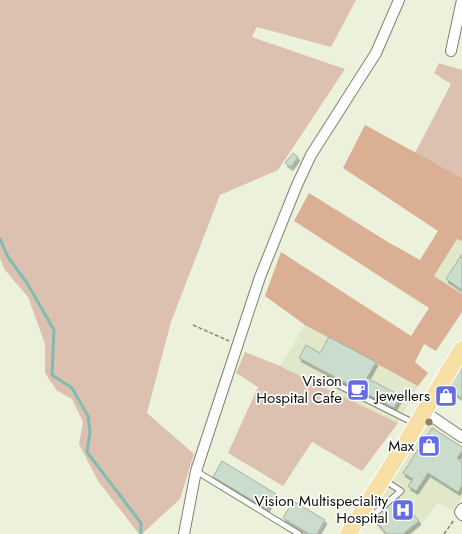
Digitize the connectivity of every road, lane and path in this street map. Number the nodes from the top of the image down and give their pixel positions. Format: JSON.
{"nodes":[{"id":1,"x":399,"y":0,"type":"edge"},
{"id":2,"x":462,"y":0,"type":"edge"},
{"id":3,"x":451,"y":51,"type":"dead end"},
{"id":4,"x":193,"y":325,"type":"dead end"},
{"id":5,"x":238,"y":345,"type":"junction"},
{"id":6,"x":462,"y":349,"type":"edge"},
{"id":7,"x":326,"y":379,"type":"dead end"},
{"id":8,"x":421,"y":418,"type":"junction"},
{"id":9,"x":462,"y":437,"type":"edge"},
{"id":10,"x":196,"y":471,"type":"junction"},
{"id":11,"x":461,"y":512,"type":"edge"},
{"id":12,"x":184,"y":534,"type":"edge"},
{"id":13,"x":299,"y":534,"type":"edge"},
{"id":14,"x":348,"y":534,"type":"edge"},
{"id":15,"x":444,"y":534,"type":"edge"}],
"edges":[{"from":1,"to":5,"type":"street"},
{"from":2,"to":3,"type":"street"},
{"from":4,"to":5,"type":"path"},
{"from":5,"to":10,"type":"street"},
{"from":6,"to":8,"type":"main road"},
{"from":7,"to":8,"type":"lane"},
{"from":8,"to":9,"type":"street"},
{"from":8,"to":14,"type":"main road"},
{"from":10,"to":12,"type":"street"},
{"from":10,"to":13,"type":"lane"},
{"from":11,"to":15,"type":"path"}]}
